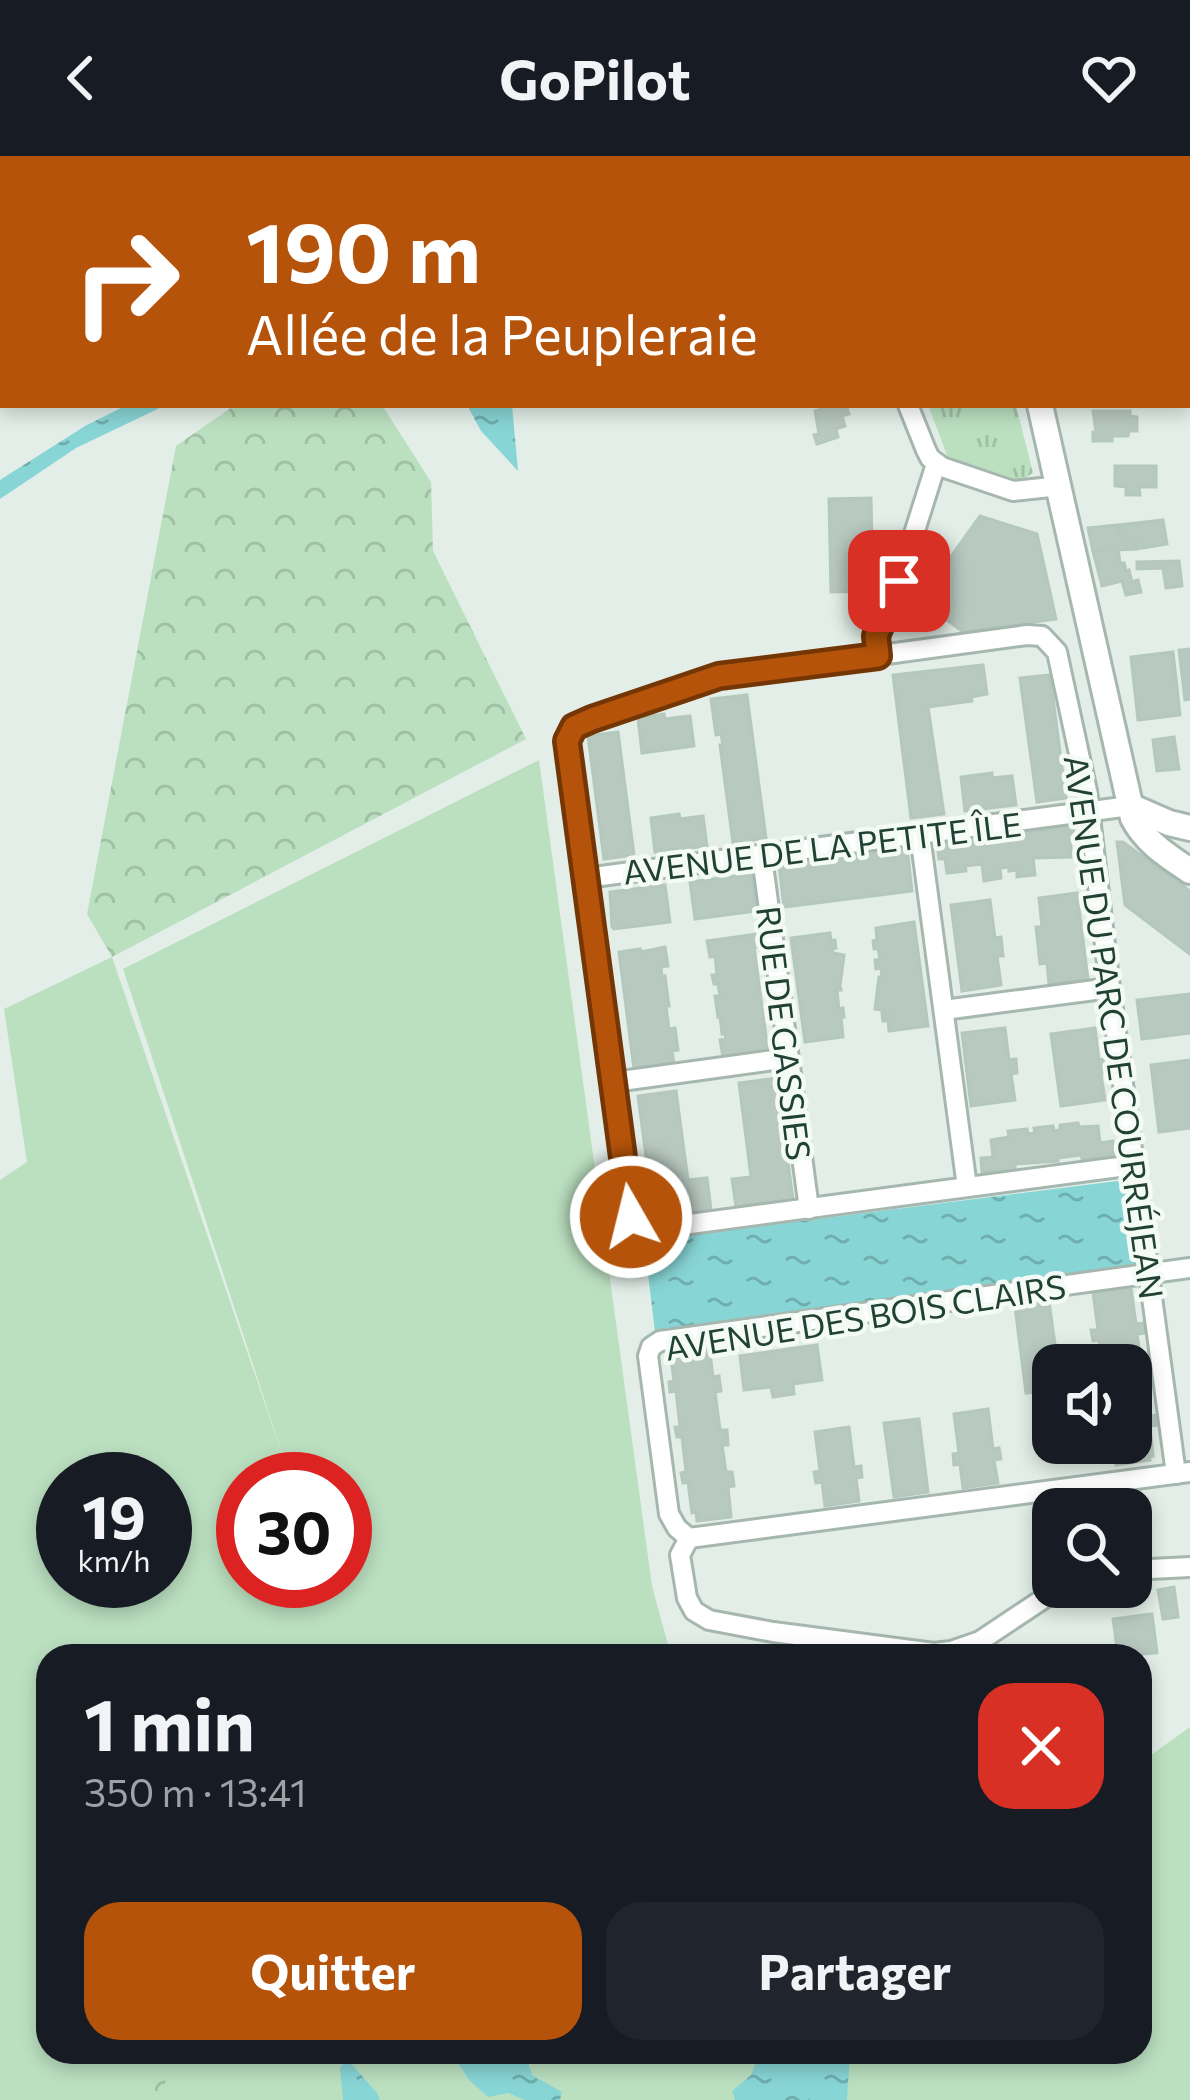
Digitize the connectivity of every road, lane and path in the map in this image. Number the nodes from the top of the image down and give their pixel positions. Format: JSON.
{"nodes":[{"id":1,"x":909,"y":408,"type":"edge"},
{"id":2,"x":1041,"y":408,"type":"edge"},
{"id":3,"x":936,"y":464,"type":"junction"},
{"id":4,"x":1060,"y":486,"type":"junction"},
{"id":5,"x":878,"y":656,"type":"junction"},
{"id":6,"x":1130,"y":806,"type":"junction"},
{"id":7,"x":1088,"y":813,"type":"junction"},
{"id":8,"x":1190,"y":828,"type":"edge"},
{"id":9,"x":1153,"y":830,"type":"junction"},
{"id":10,"x":920,"y":835,"type":"junction"},
{"id":11,"x":762,"y":856,"type":"junction"},
{"id":12,"x":1190,"y":871,"type":"edge"},
{"id":13,"x":586,"y":878,"type":"junction"},
{"id":14,"x":1110,"y":988,"type":"junction"},
{"id":15,"x":944,"y":1010,"type":"junction"},
{"id":16,"x":788,"y":1058,"type":"junction"},
{"id":17,"x":614,"y":1082,"type":"junction"},
{"id":18,"x":1134,"y":1166,"type":"junction"},
{"id":19,"x":967,"y":1187,"type":"junction"},
{"id":20,"x":808,"y":1208,"type":"junction"},
{"id":21,"x":1190,"y":1268,"type":"edge"},
{"id":22,"x":1149,"y":1274,"type":"junction"},
{"id":23,"x":1183,"y":1473,"type":"edge"},
{"id":24,"x":683,"y":1533,"type":"junction"},
{"id":25,"x":1190,"y":1568,"type":"edge"},
{"id":26,"x":1152,"y":1569,"type":"edge"},
{"id":27,"x":1032,"y":1605,"type":"edge"},
{"id":28,"x":867,"y":1644,"type":"edge"},
{"id":29,"x":971,"y":1644,"type":"edge"}],
"edges":[{"from":1,"to":3,"type":"street"},
{"from":2,"to":4,"type":"street"},
{"from":3,"to":4,"type":"street"},
{"from":3,"to":5,"type":"street"},
{"from":4,"to":6,"type":"street"},
{"from":5,"to":7,"type":"street","name":"AVENUE DU PARC DE COURRÉJEAN"},
{"from":5,"to":13,"type":"street"},
{"from":6,"to":7,"type":"street","name":"AVENUE DE LA PETITE ÎLE"},
{"from":6,"to":9,"type":"street"},
{"from":7,"to":10,"type":"street","name":"AVENUE DE LA PETITE ÎLE"},
{"from":7,"to":14,"type":"street","name":"AVENUE DU PARC DE COURRÉJEAN"},
{"from":8,"to":9,"type":"street"},
{"from":9,"to":12,"type":"street"},
{"from":10,"to":11,"type":"street","name":"AVENUE DE LA PETITE ÎLE"},
{"from":10,"to":15,"type":"street"},
{"from":11,"to":13,"type":"street","name":"AVENUE DE LA PETITE ÎLE"},
{"from":11,"to":16,"type":"street","name":"RUE DE GASSIES"},
{"from":13,"to":17,"type":"street"},
{"from":14,"to":15,"type":"street"},
{"from":14,"to":18,"type":"street","name":"AVENUE DU PARC DE COURRÉJEAN"},
{"from":15,"to":19,"type":"street"},
{"from":16,"to":17,"type":"street"},
{"from":16,"to":20,"type":"street","name":"RUE DE GASSIES"},
{"from":17,"to":20,"type":"street"},
{"from":18,"to":19,"type":"street"},
{"from":18,"to":22,"type":"street","name":"AVENUE DU PARC DE COURRÉJEAN"},
{"from":19,"to":20,"type":"street"},
{"from":21,"to":22,"type":"street","name":"AVENUE DES BOIS CLAIRS"},
{"from":22,"to":23,"type":"street","name":"AVENUE DU PARC DE COURRÉJEAN"},
{"from":22,"to":24,"type":"street","name":"AVENUE DES BOIS CLAIRS"},
{"from":23,"to":24,"type":"street"},
{"from":24,"to":28,"type":"street"},
{"from":25,"to":26,"type":"street"},
{"from":27,"to":29,"type":"street"}]}
